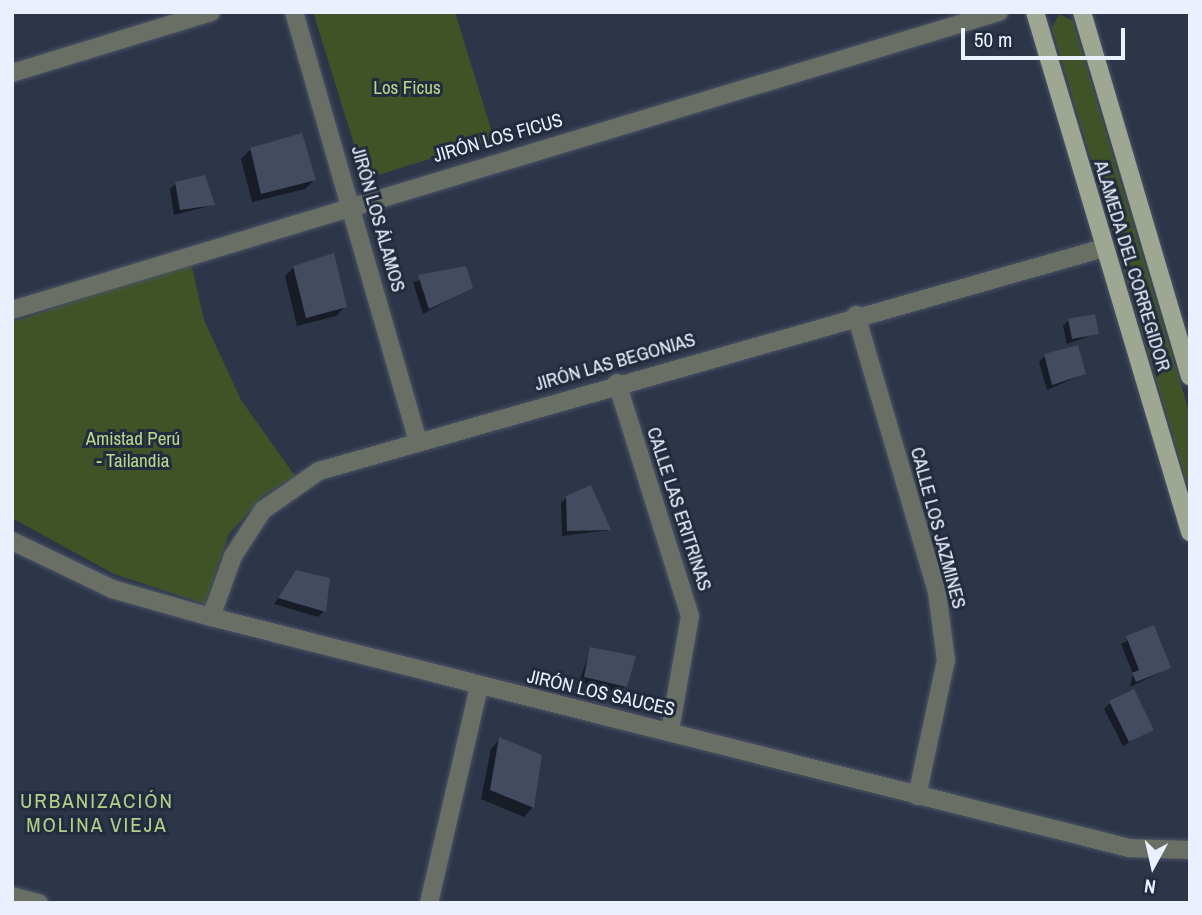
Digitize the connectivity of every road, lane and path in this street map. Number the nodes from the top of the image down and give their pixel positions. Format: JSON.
{"nodes":[{"id":1,"x":211,"y":12,"type":"edge"},
{"id":2,"x":294,"y":12,"type":"edge"},
{"id":3,"x":999,"y":12,"type":"edge"},
{"id":4,"x":1035,"y":12,"type":"edge"},
{"id":5,"x":1082,"y":12,"type":"edge"},
{"id":6,"x":12,"y":73,"type":"edge"},
{"id":7,"x":353,"y":203,"type":"junction"},
{"id":8,"x":1104,"y":248,"type":"junction"},
{"id":9,"x":12,"y":310,"type":"edge"},
{"id":10,"x":856,"y":315,"type":"junction"},
{"id":11,"x":1190,"y":376,"type":"edge"},
{"id":12,"x":617,"y":383,"type":"junction"},
{"id":13,"x":417,"y":439,"type":"junction"},
{"id":14,"x":1190,"y":532,"type":"edge"},
{"id":15,"x":12,"y":541,"type":"edge"},
{"id":16,"x":211,"y":617,"type":"junction"},
{"id":17,"x":479,"y":686,"type":"junction"},
{"id":18,"x":670,"y":731,"type":"junction"},
{"id":19,"x":917,"y":796,"type":"junction"},
{"id":20,"x":1190,"y":850,"type":"edge"},
{"id":21,"x":12,"y":895,"type":"edge"},
{"id":22,"x":39,"y":903,"type":"edge"},
{"id":23,"x":429,"y":903,"type":"edge"}],
"edges":[{"from":1,"to":6,"type":"street"},
{"from":2,"to":7,"type":"street","name":"JIRÓN LOS ÁLAMOS"},
{"from":3,"to":7,"type":"street","name":"JIRÓN LOS FICUS"},
{"from":4,"to":8,"type":"main road","name":"ALAMEDA DEL CORREGIDOR"},
{"from":5,"to":11,"type":"main road","name":"ALAMEDA DEL CORREGIDOR"},
{"from":7,"to":9,"type":"street","name":"JIRÓN LOS FICUS"},
{"from":7,"to":13,"type":"street","name":"JIRÓN LOS ÁLAMOS"},
{"from":8,"to":10,"type":"street","name":"JIRÓN LAS BEGONIAS"},
{"from":8,"to":14,"type":"main road","name":"ALAMEDA DEL CORREGIDOR"},
{"from":10,"to":12,"type":"street","name":"JIRÓN LAS BEGONIAS"},
{"from":10,"to":19,"type":"street","name":"CALLE LOS JAZMINES"},
{"from":12,"to":13,"type":"street","name":"JIRÓN LAS BEGONIAS"},
{"from":12,"to":18,"type":"street","name":"CALLE LAS ERITRINAS"},
{"from":13,"to":16,"type":"street","name":"JIRÓN LAS BEGONIAS"},
{"from":15,"to":16,"type":"street","name":"JIRÓN LOS SAUCES"},
{"from":16,"to":17,"type":"street","name":"JIRÓN LOS SAUCES"},
{"from":17,"to":18,"type":"street","name":"JIRÓN LOS SAUCES"},
{"from":17,"to":23,"type":"street"},
{"from":18,"to":19,"type":"street","name":"JIRÓN LOS SAUCES"},
{"from":19,"to":20,"type":"street","name":"JIRÓN LOS SAUCES"},
{"from":21,"to":22,"type":"street"}]}
